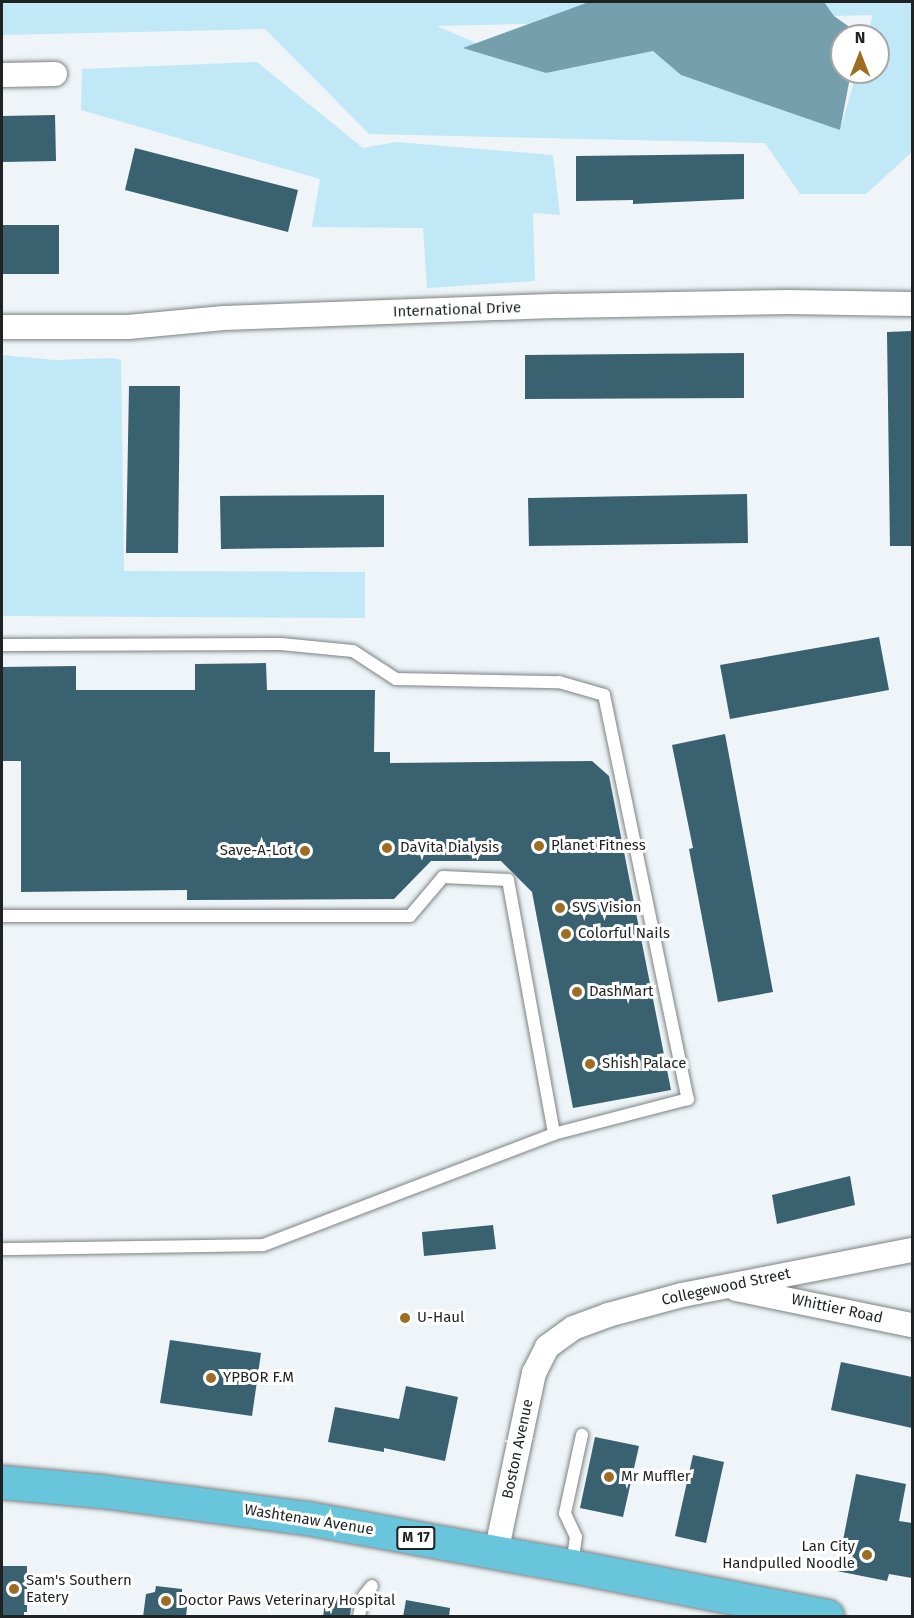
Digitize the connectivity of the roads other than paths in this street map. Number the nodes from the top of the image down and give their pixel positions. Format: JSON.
{"nodes":[{"id":1,"x":55,"y":74,"type":"dead end"},
{"id":2,"x":2,"y":75,"type":"edge"},
{"id":3,"x":912,"y":304,"type":"edge"},
{"id":4,"x":2,"y":327,"type":"edge"},
{"id":5,"x":2,"y":645,"type":"edge"},
{"id":6,"x":2,"y":916,"type":"edge"},
{"id":7,"x":554,"y":1134,"type":"junction"},
{"id":8,"x":2,"y":1249,"type":"edge"},
{"id":9,"x":912,"y":1250,"type":"edge"},
{"id":10,"x":726,"y":1287,"type":"junction"},
{"id":11,"x":912,"y":1325,"type":"edge"},
{"id":12,"x":547,"y":1347,"type":"joint"},
{"id":13,"x":582,"y":1435,"type":"dead end"},
{"id":14,"x":2,"y":1482,"type":"edge"},
{"id":15,"x":496,"y":1553,"type":"junction"},
{"id":16,"x":572,"y":1566,"type":"junction"},
{"id":17,"x":372,"y":1586,"type":"dead end"},
{"id":18,"x":359,"y":1617,"type":"edge"},
{"id":19,"x":827,"y":1617,"type":"edge"}],
"edges":[{"from":1,"to":2,"type":"street"},
{"from":3,"to":4,"type":"street","name":"International Drive"},
{"from":5,"to":7,"type":"lane"},
{"from":6,"to":7,"type":"lane"},
{"from":7,"to":8,"type":"lane"},
{"from":9,"to":10,"type":"street","name":"Collegewood Street"},
{"from":10,"to":11,"type":"street","name":"Whittier Road"},
{"from":10,"to":12,"type":"street","name":"Collegewood Street"},
{"from":12,"to":15,"type":"street","name":"Boston Avenue"},
{"from":13,"to":16,"type":"lane"},
{"from":14,"to":15,"type":"main road","name":"Washtenaw Avenue","number":"M 17"},
{"from":15,"to":16,"type":"main road","name":"Washtenaw Avenue","number":"M 17"},
{"from":16,"to":19,"type":"main road","name":"Washtenaw Avenue","number":"M 17"},
{"from":17,"to":18,"type":"lane"}]}
